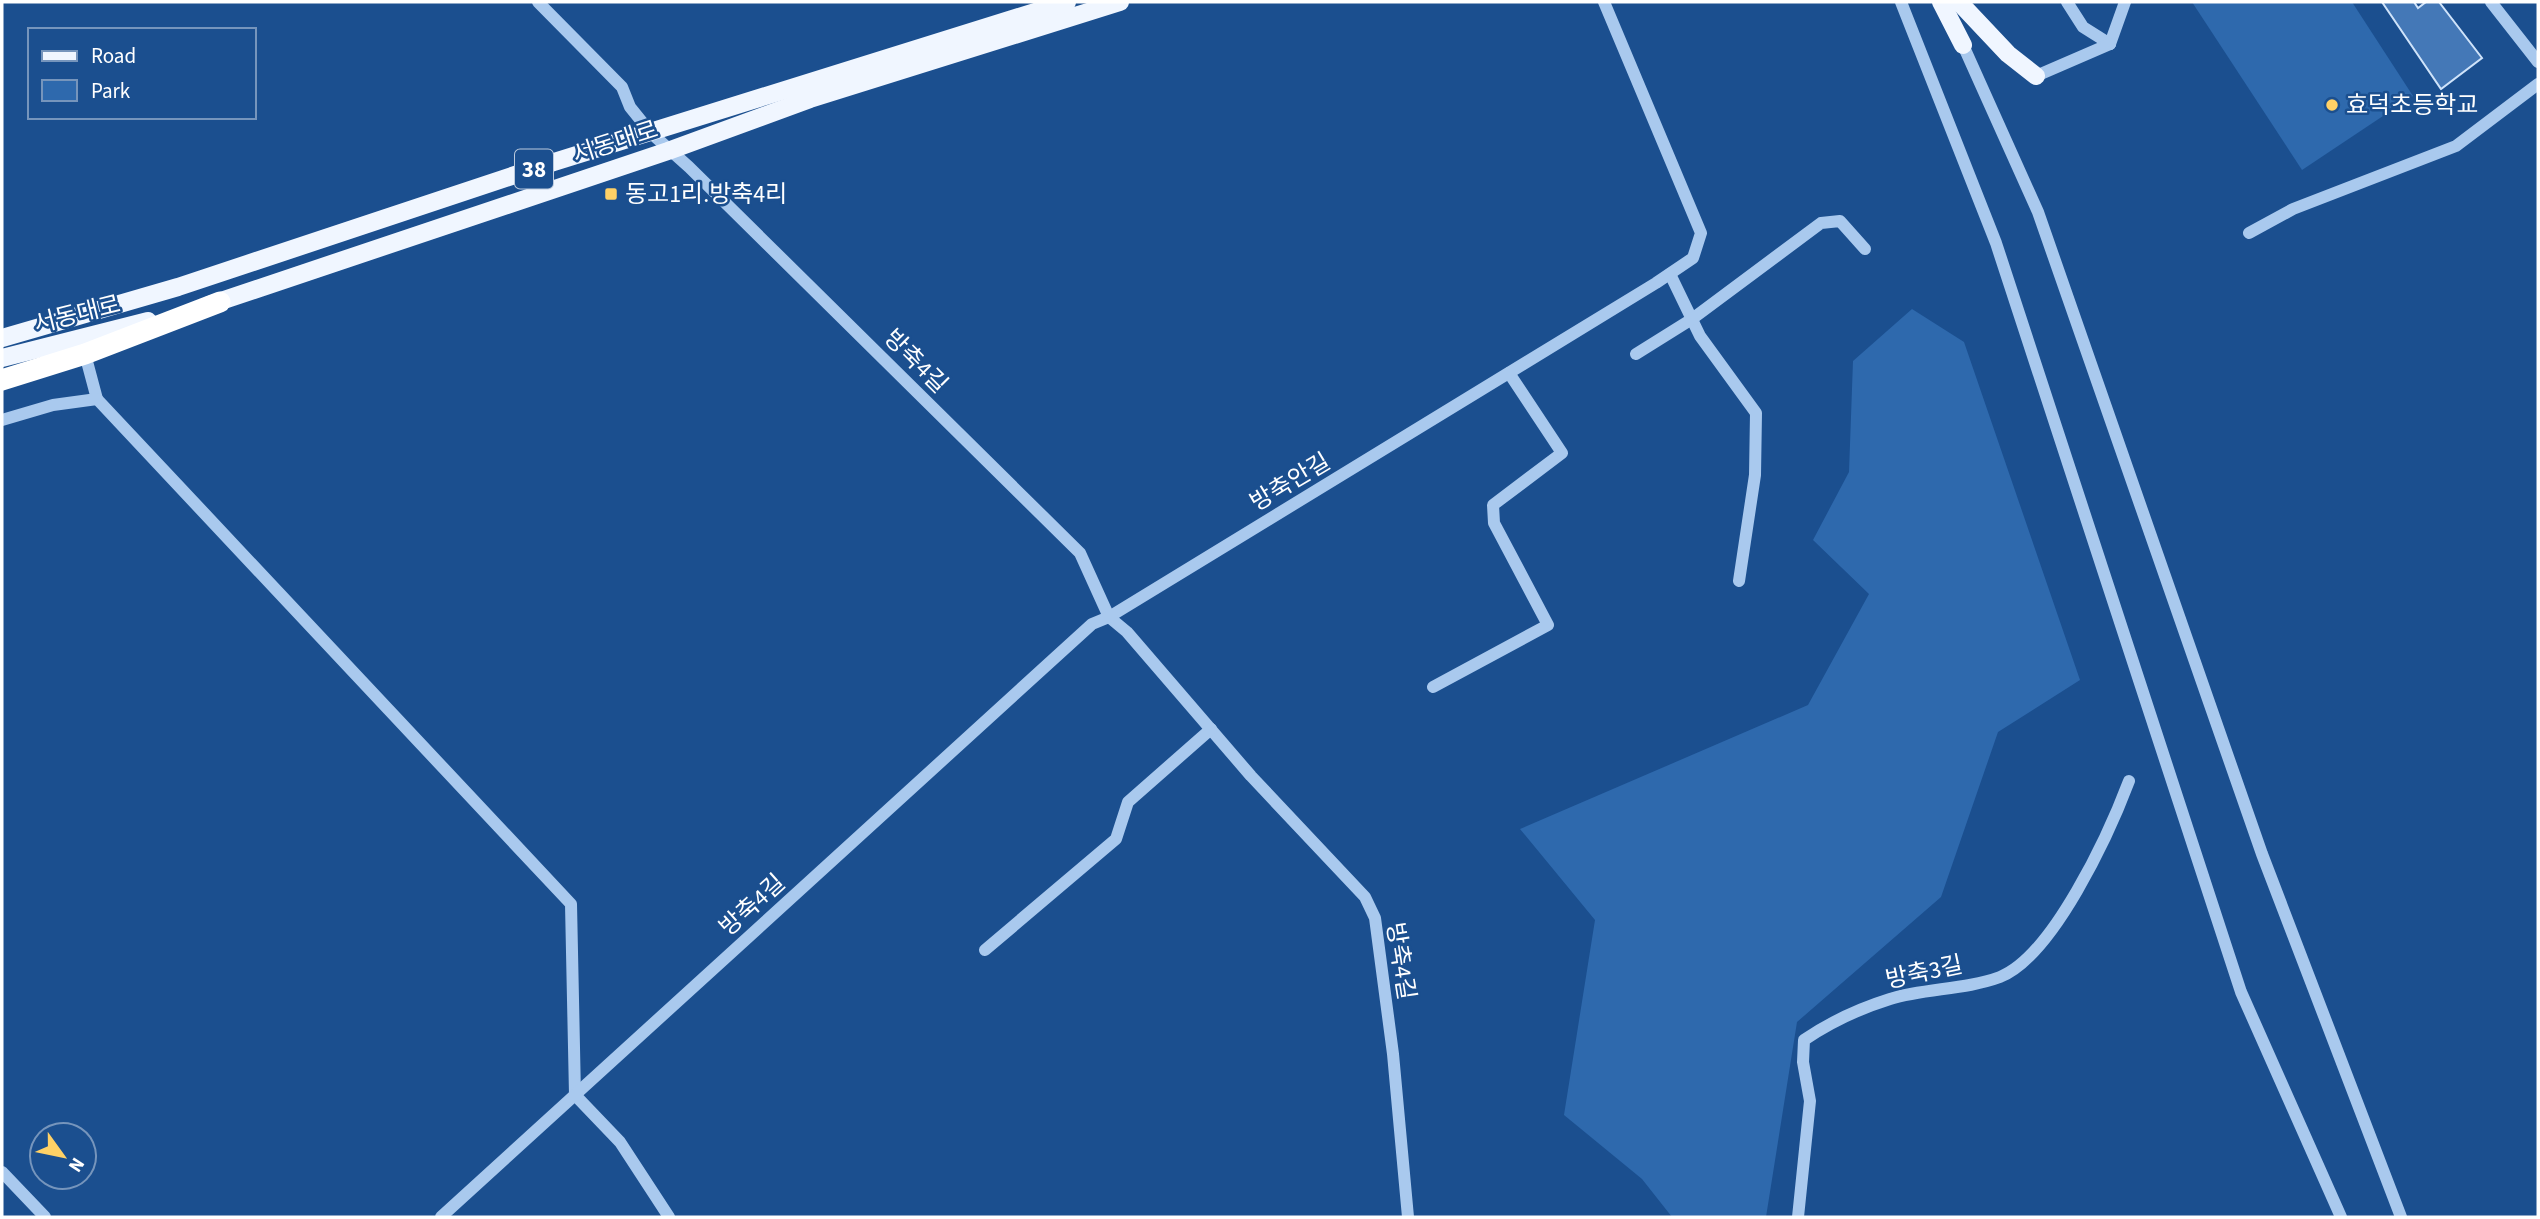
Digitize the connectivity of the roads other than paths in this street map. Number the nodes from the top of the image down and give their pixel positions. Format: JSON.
{"nodes":[{"id":1,"x":538,"y":2,"type":"edge"},
{"id":2,"x":1067,"y":2,"type":"edge"},
{"id":3,"x":1120,"y":2,"type":"edge"},
{"id":4,"x":1604,"y":2,"type":"edge"},
{"id":5,"x":1901,"y":2,"type":"edge"},
{"id":6,"x":1941,"y":2,"type":"edge"},
{"id":7,"x":1959,"y":2,"type":"edge"},
{"id":8,"x":2067,"y":2,"type":"edge"},
{"id":9,"x":2125,"y":2,"type":"edge"},
{"id":10,"x":2491,"y":2,"type":"edge"},
{"id":11,"x":2110,"y":44,"type":"junction"},
{"id":12,"x":1963,"y":45,"type":"joint"},
{"id":13,"x":2538,"y":62,"type":"edge"},
{"id":14,"x":2036,"y":76,"type":"joint"},
{"id":15,"x":2538,"y":84,"type":"edge"},
{"id":16,"x":651,"y":133,"type":"junction"},
{"id":17,"x":668,"y":150,"type":"junction"},
{"id":18,"x":2249,"y":233,"type":"dead end"},
{"id":19,"x":1865,"y":249,"type":"dead end"},
{"id":20,"x":1670,"y":274,"type":"junction"},
{"id":21,"x":220,"y":302,"type":"junction"},
{"id":22,"x":1692,"y":319,"type":"junction"},
{"id":23,"x":2,"y":338,"type":"edge"},
{"id":24,"x":1636,"y":354,"type":"dead end"},
{"id":25,"x":85,"y":355,"type":"junction"},
{"id":26,"x":2,"y":358,"type":"edge"},
{"id":27,"x":1509,"y":373,"type":"junction"},
{"id":28,"x":2,"y":380,"type":"edge"},
{"id":29,"x":97,"y":399,"type":"junction"},
{"id":30,"x":2,"y":420,"type":"edge"},
{"id":31,"x":1739,"y":581,"type":"dead end"},
{"id":32,"x":1109,"y":617,"type":"junction"},
{"id":33,"x":1092,"y":624,"type":"joint"},
{"id":34,"x":1433,"y":687,"type":"dead end"},
{"id":35,"x":1211,"y":729,"type":"junction"},
{"id":36,"x":2129,"y":781,"type":"dead end"},
{"id":37,"x":985,"y":950,"type":"dead end"},
{"id":38,"x":575,"y":1095,"type":"junction"},
{"id":39,"x":2,"y":1172,"type":"edge"},
{"id":40,"x":45,"y":1217,"type":"edge"},
{"id":41,"x":441,"y":1217,"type":"edge"},
{"id":42,"x":669,"y":1217,"type":"edge"},
{"id":43,"x":1408,"y":1217,"type":"edge"},
{"id":44,"x":1798,"y":1217,"type":"edge"},
{"id":45,"x":2341,"y":1217,"type":"edge"},
{"id":46,"x":2401,"y":1217,"type":"edge"}],
"edges":[{"from":1,"to":16,"type":"street","name":"방축4길"},
{"from":2,"to":16,"type":"main road","name":"서동대로","number":"38"},
{"from":3,"to":17,"type":"main road","name":"서동대로","number":"38"},
{"from":4,"to":20,"type":"street","name":"방축안길"},
{"from":5,"to":45,"type":"street"},
{"from":6,"to":12,"type":"main road"},
{"from":7,"to":14,"type":"main road"},
{"from":8,"to":11,"type":"street"},
{"from":9,"to":11,"type":"street"},
{"from":10,"to":13,"type":"street"},
{"from":11,"to":14,"type":"street"},
{"from":12,"to":46,"type":"street"},
{"from":15,"to":18,"type":"street"},
{"from":16,"to":17,"type":"street","name":"방축4길"},
{"from":16,"to":23,"type":"main road","name":"서동대로","number":"38"},
{"from":17,"to":21,"type":"main road","name":"서동대로","number":"38"},
{"from":17,"to":32,"type":"street","name":"방축4길"},
{"from":19,"to":22,"type":"street"},
{"from":20,"to":22,"type":"street"},
{"from":20,"to":27,"type":"street","name":"방축안길"},
{"from":21,"to":25,"type":"highway"},
{"from":21,"to":26,"type":"main road","name":"서동대로","number":"38"},
{"from":22,"to":24,"type":"street"},
{"from":22,"to":31,"type":"street"},
{"from":25,"to":28,"type":"highway"},
{"from":25,"to":29,"type":"street"},
{"from":27,"to":32,"type":"street","name":"방축안길"},
{"from":27,"to":34,"type":"street"},
{"from":29,"to":30,"type":"street"},
{"from":29,"to":38,"type":"street"},
{"from":32,"to":33,"type":"street","name":"방축안길"},
{"from":32,"to":35,"type":"street","name":"방축4길"},
{"from":33,"to":38,"type":"street","name":"방축4길"},
{"from":35,"to":37,"type":"street"},
{"from":35,"to":43,"type":"street","name":"방축4길"},
{"from":36,"to":44,"type":"street","name":"방축3길"},
{"from":38,"to":41,"type":"street","name":"방축4길"},
{"from":38,"to":42,"type":"street"},
{"from":39,"to":40,"type":"street"}]}
